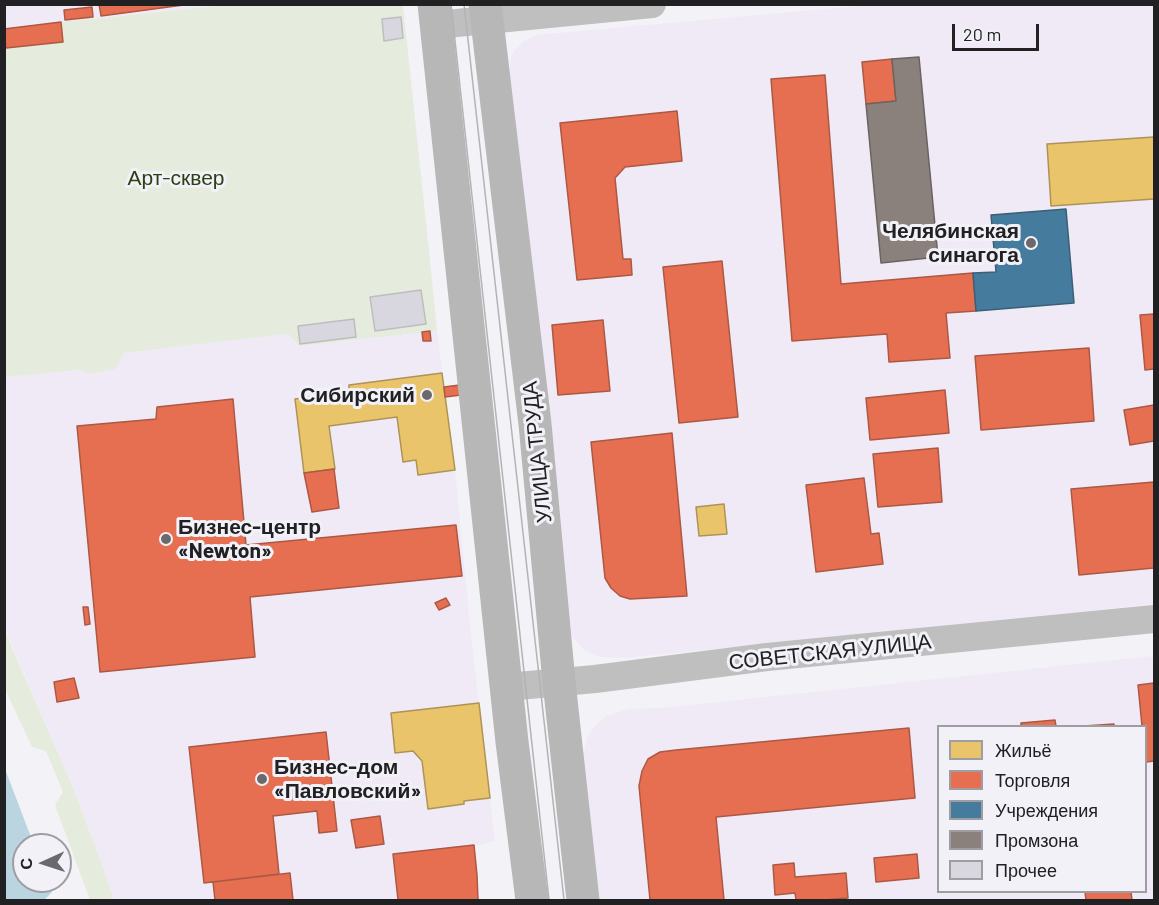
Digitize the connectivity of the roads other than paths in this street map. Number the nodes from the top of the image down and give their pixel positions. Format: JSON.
{"nodes":[{"id":1,"x":652,"y":4,"type":"edge"},
{"id":2,"x":486,"y":12,"type":"edge"},
{"id":3,"x":435,"y":15,"type":"edge"},
{"id":4,"x":1155,"y":619,"type":"edge"},
{"id":5,"x":559,"y":682,"type":"junction"},
{"id":6,"x":507,"y":687,"type":"junction"},
{"id":7,"x":532,"y":900,"type":"edge"},
{"id":8,"x":583,"y":900,"type":"edge"}],
"edges":[{"from":1,"to":2,"type":"street"},
{"from":2,"to":3,"type":"street"},
{"from":2,"to":5,"type":"main road","name":"УЛИЦА ТРУДА"},
{"from":3,"to":6,"type":"main road"},
{"from":4,"to":5,"type":"street","name":"СОВЕТСКАЯ УЛИЦА"},
{"from":5,"to":6,"type":"street","name":"СОВЕТСКАЯ УЛИЦА"},
{"from":5,"to":8,"type":"main road","name":"УЛИЦА ТРУДА"},
{"from":6,"to":7,"type":"main road"}]}
